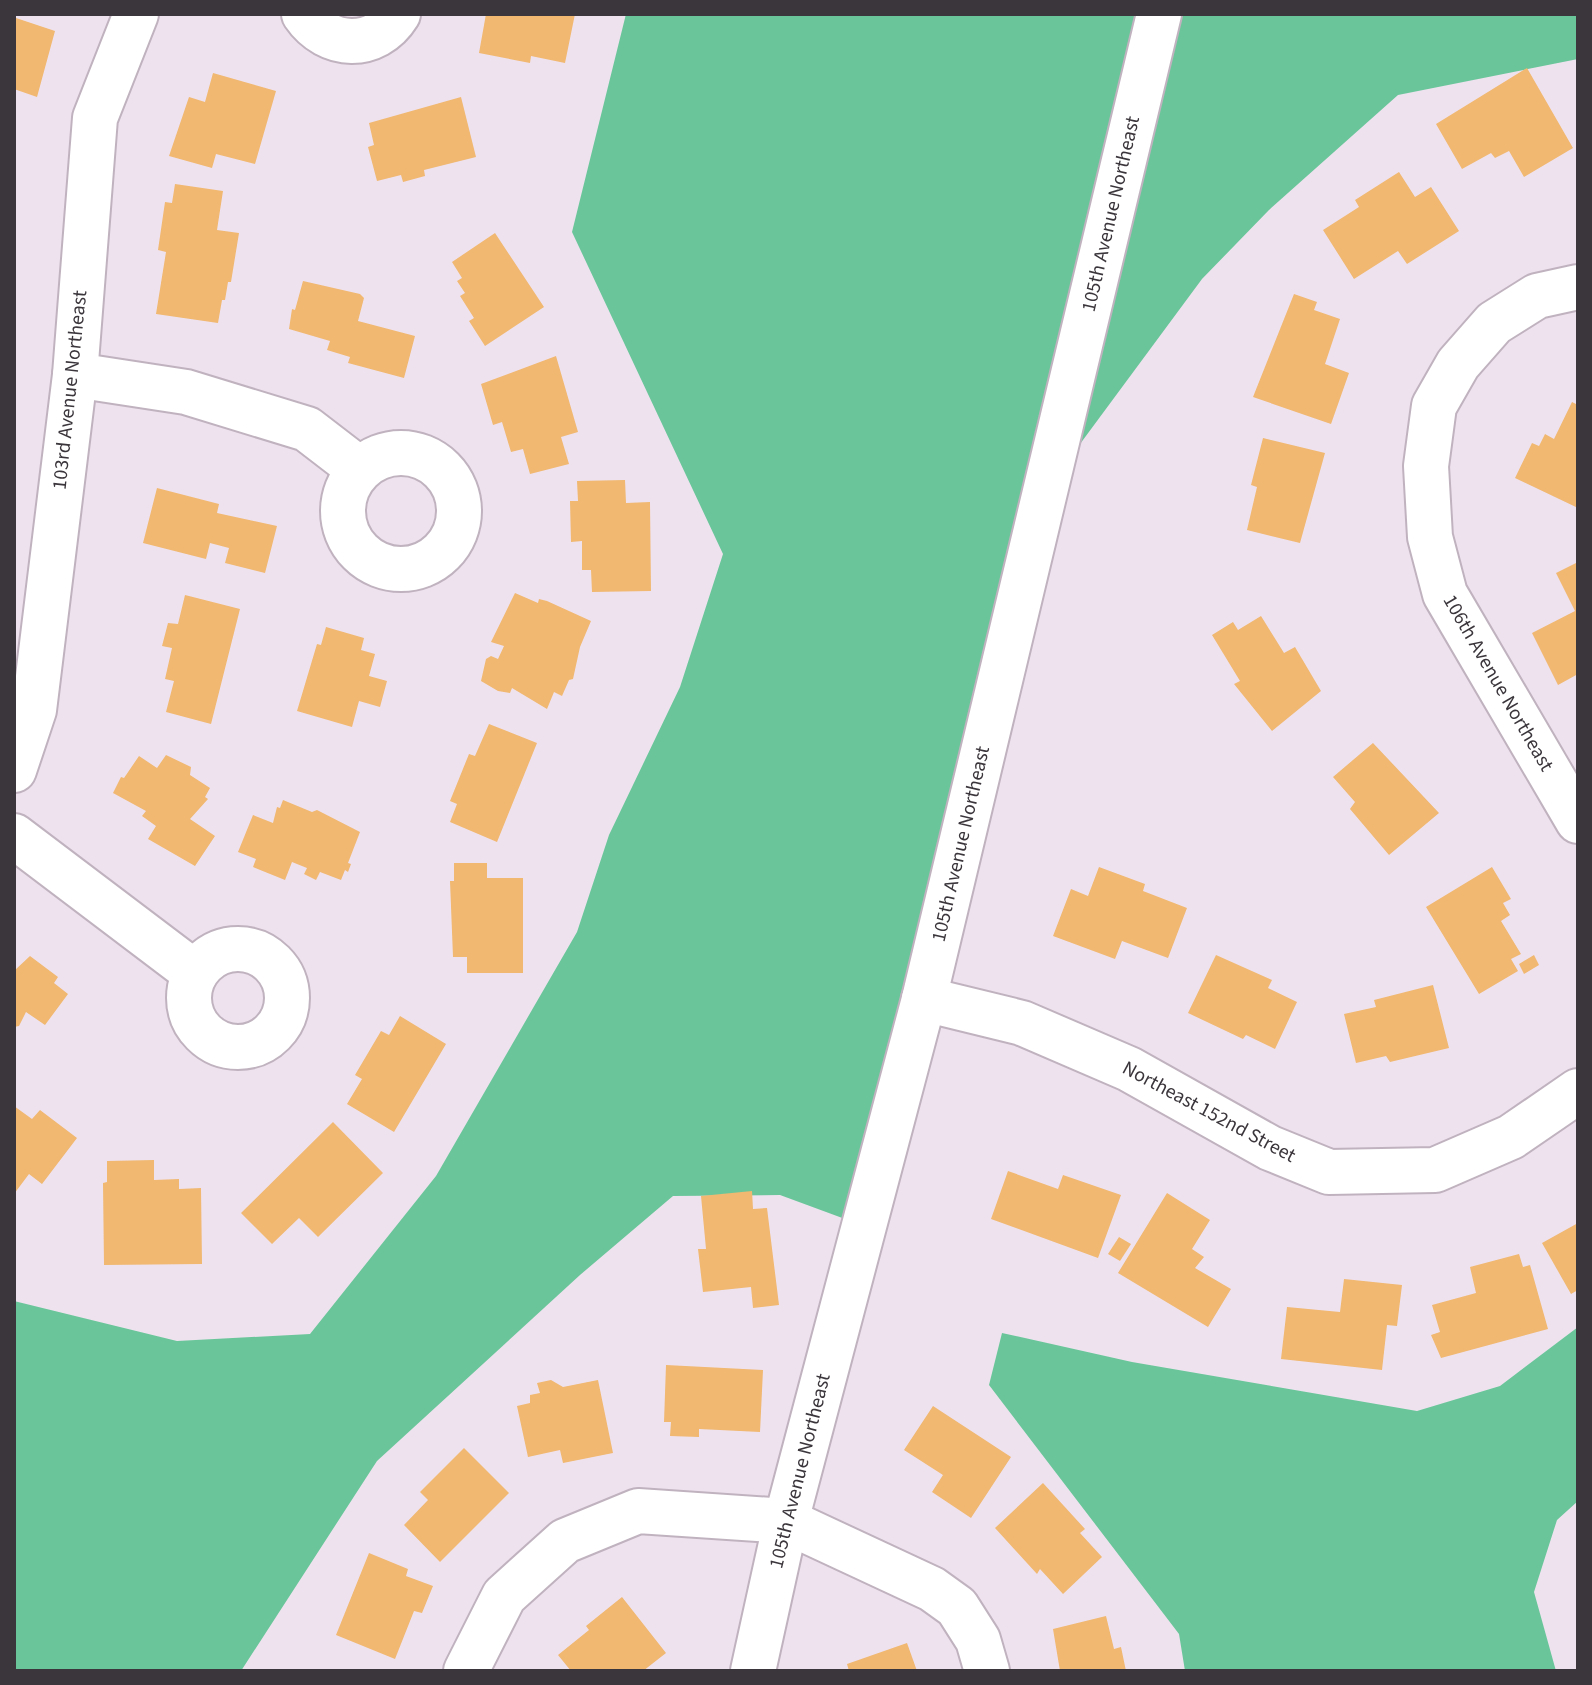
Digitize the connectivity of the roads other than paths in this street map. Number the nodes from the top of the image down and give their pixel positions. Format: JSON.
{"nodes":[{"id":1,"x":136,"y":14,"type":"edge"},
{"id":2,"x":304,"y":14,"type":"edge"},
{"id":3,"x":398,"y":14,"type":"edge"},
{"id":4,"x":1159,"y":14,"type":"edge"},
{"id":5,"x":1558,"y":292,"type":"edge"},
{"id":6,"x":75,"y":375,"type":"junction"},
{"id":7,"x":359,"y":469,"type":"dead end"},
{"id":8,"x":14,"y":770,"type":"edge"},
{"id":9,"x":1578,"y":821,"type":"edge"},
{"id":10,"x":14,"y":836,"type":"edge"},
{"id":11,"x":195,"y":973,"type":"dead end"},
{"id":12,"x":924,"y":999,"type":"junction"},
{"id":13,"x":1578,"y":1091,"type":"edge"},
{"id":14,"x":786,"y":1521,"type":"junction"},
{"id":15,"x":466,"y":1671,"type":"edge"},
{"id":16,"x":753,"y":1671,"type":"edge"},
{"id":17,"x":987,"y":1671,"type":"edge"}],
"edges":[{"from":1,"to":6,"type":"street","name":"103rd Avenue Northeast"},
{"from":2,"to":3,"type":"street"},
{"from":4,"to":12,"type":"street","name":"105th Avenue Northeast"},
{"from":5,"to":9,"type":"street","name":"106th Avenue Northeast"},
{"from":6,"to":7,"type":"street"},
{"from":6,"to":8,"type":"street","name":"103rd Avenue Northeast"},
{"from":10,"to":11,"type":"street"},
{"from":12,"to":13,"type":"street","name":"Northeast 152nd Street"},
{"from":12,"to":14,"type":"street","name":"105th Avenue Northeast"},
{"from":14,"to":15,"type":"street"},
{"from":14,"to":16,"type":"street","name":"105th Avenue Northeast"},
{"from":14,"to":17,"type":"street"}]}
